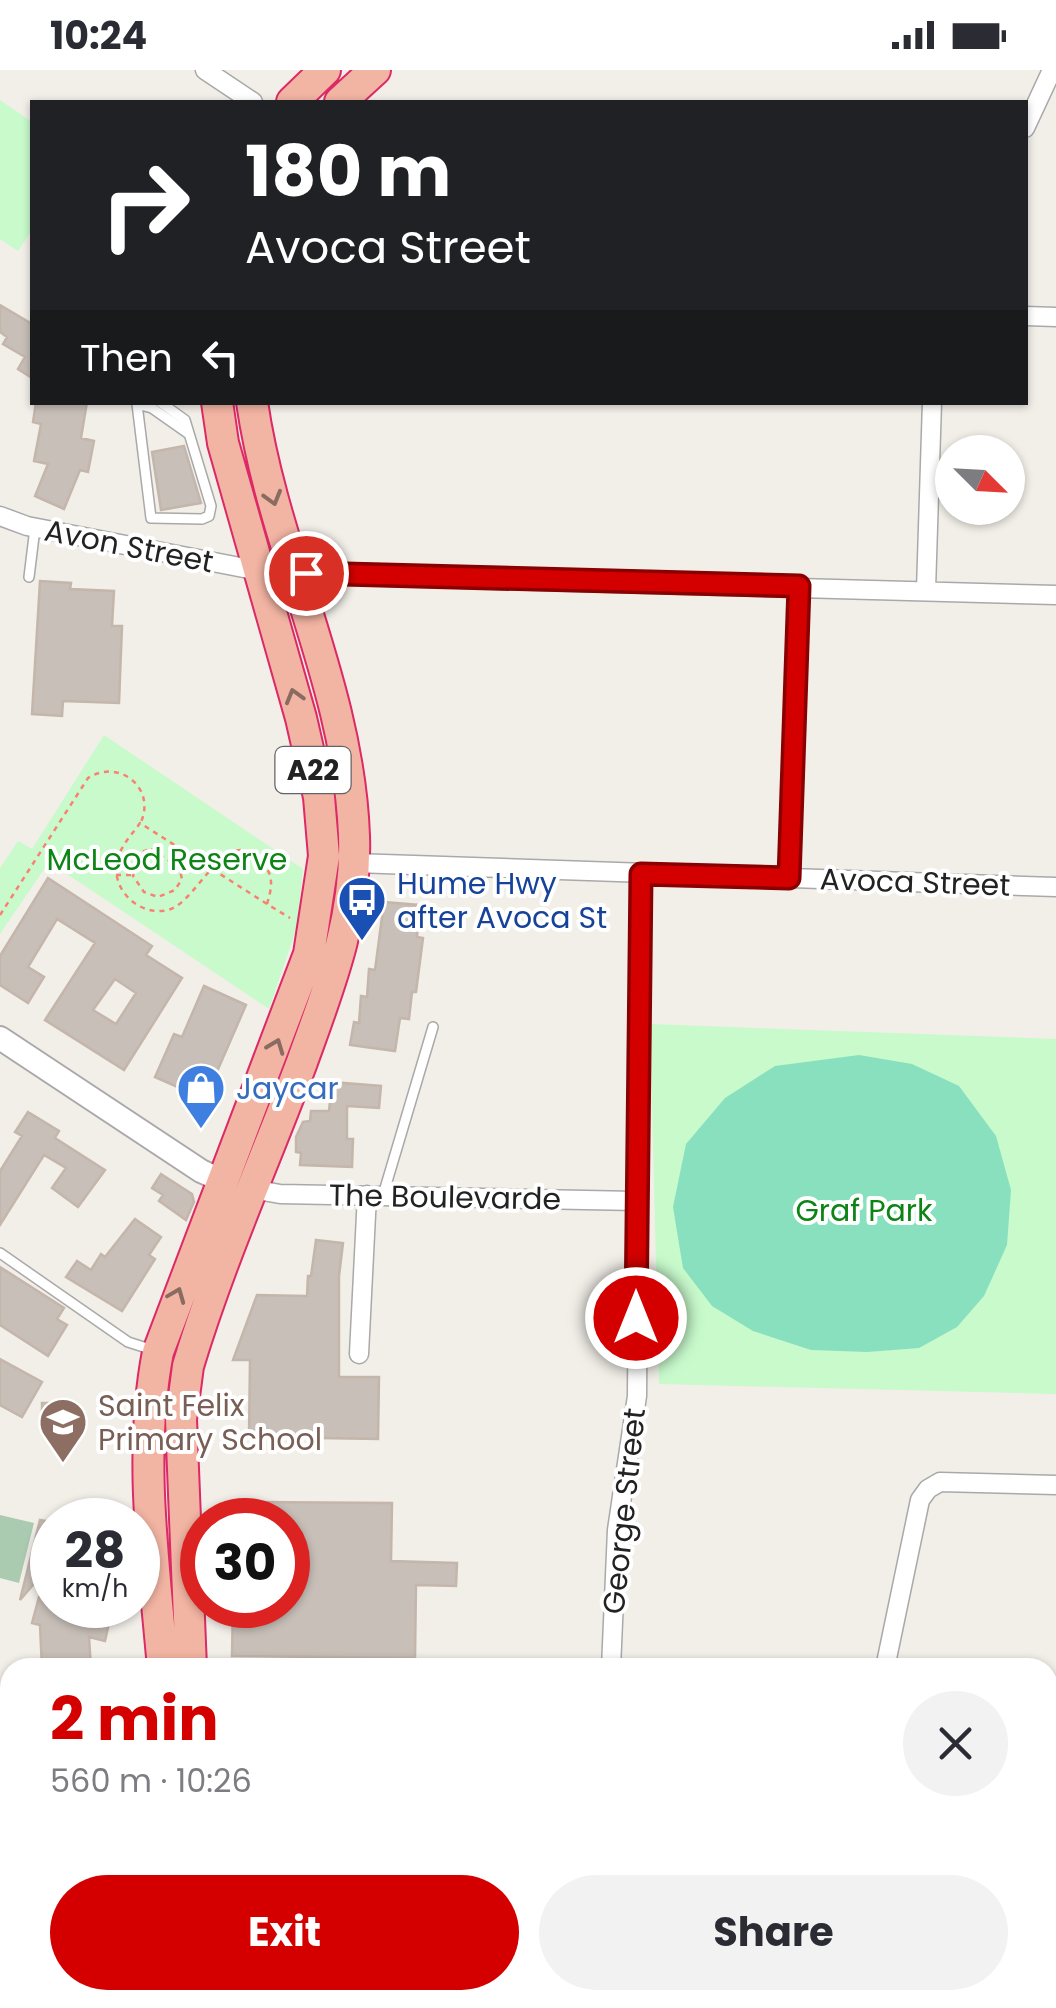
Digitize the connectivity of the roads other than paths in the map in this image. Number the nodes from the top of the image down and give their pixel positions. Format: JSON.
{"nodes":[{"id":1,"x":205,"y":70,"type":"edge"},
{"id":2,"x":326,"y":70,"type":"edge"},
{"id":3,"x":375,"y":70,"type":"edge"},
{"id":4,"x":1052,"y":70,"type":"edge"},
{"id":5,"x":251,"y":100,"type":"edge"},
{"id":6,"x":294,"y":100,"type":"edge"},
{"id":7,"x":342,"y":100,"type":"edge"},
{"id":8,"x":1028,"y":122,"type":"edge"},
{"id":9,"x":1028,"y":316,"type":"edge"},
{"id":10,"x":1056,"y":318,"type":"edge"},
{"id":11,"x":138,"y":405,"type":"edge"},
{"id":12,"x":144,"y":405,"type":"edge"},
{"id":13,"x":164,"y":405,"type":"edge"},
{"id":14,"x":218,"y":405,"type":"edge"},
{"id":15,"x":253,"y":405,"type":"edge"},
{"id":16,"x":932,"y":405,"type":"edge"},
{"id":17,"x":189,"y":434,"type":"junction"},
{"id":18,"x":0,"y":516,"type":"edge"},
{"id":19,"x":34,"y":528,"type":"junction"},
{"id":20,"x":260,"y":571,"type":"junction"},
{"id":21,"x":295,"y":574,"type":"junction"},
{"id":22,"x":29,"y":577,"type":"dead end"},
{"id":23,"x":799,"y":586,"type":"junction"},
{"id":24,"x":926,"y":590,"type":"junction"},
{"id":25,"x":1056,"y":595,"type":"edge"},
{"id":26,"x":354,"y":863,"type":"junction"},
{"id":27,"x":641,"y":874,"type":"junction"},
{"id":28,"x":789,"y":878,"type":"junction"},
{"id":29,"x":1056,"y":886,"type":"edge"},
{"id":30,"x":433,"y":1027,"type":"dead end"},
{"id":31,"x":0,"y":1038,"type":"edge"},
{"id":32,"x":223,"y":1181,"type":"junction"},
{"id":33,"x":254,"y":1189,"type":"junction"},
{"id":34,"x":375,"y":1195,"type":"junction"},
{"id":35,"x":636,"y":1201,"type":"junction"},
{"id":36,"x":0,"y":1254,"type":"edge"},
{"id":37,"x":158,"y":1352,"type":"junction"},
{"id":38,"x":359,"y":1354,"type":"dead end"},
{"id":39,"x":189,"y":1361,"type":"junction"},
{"id":40,"x":1056,"y":1484,"type":"edge"},
{"id":41,"x":163,"y":1658,"type":"edge"},
{"id":42,"x":191,"y":1658,"type":"edge"},
{"id":43,"x":611,"y":1658,"type":"edge"},
{"id":44,"x":888,"y":1658,"type":"edge"}],
"edges":[{"from":1,"to":5,"type":"street"},
{"from":2,"to":6,"type":"highway"},
{"from":3,"to":7,"type":"highway"},
{"from":4,"to":8,"type":"street"},
{"from":9,"to":10,"type":"street"},
{"from":11,"to":17,"type":"lane"},
{"from":12,"to":17,"type":"lane"},
{"from":13,"to":17,"type":"lane"},
{"from":14,"to":20,"type":"highway","number":"A22"},
{"from":15,"to":21,"type":"highway","number":"A22","one_way":true},
{"from":16,"to":24,"type":"street"},
{"from":18,"to":19,"type":"street","name":"Avon Street"},
{"from":19,"to":20,"type":"street","name":"Avon Street"},
{"from":19,"to":22,"type":"lane"},
{"from":32,"to":20,"type":"highway","number":"A22","one_way":true},
{"from":21,"to":23,"type":"street"},
{"from":21,"to":26,"type":"highway","number":"A22"},
{"from":23,"to":24,"type":"street"},
{"from":23,"to":28,"type":"street"},
{"from":24,"to":25,"type":"street"},
{"from":26,"to":27,"type":"street","name":"Avoca Street"},
{"from":26,"to":33,"type":"highway","number":"A22"},
{"from":27,"to":28,"type":"street","name":"Avoca Street"},
{"from":27,"to":35,"type":"street","name":"George Street"},
{"from":28,"to":29,"type":"street","name":"Avoca Street"},
{"from":30,"to":34,"type":"lane"},
{"from":31,"to":32,"type":"street"},
{"from":32,"to":33,"type":"street","name":"The Boulevarde"},
{"from":37,"to":32,"type":"highway","number":"A22","one_way":true},
{"from":33,"to":34,"type":"street","name":"The Boulevarde"},
{"from":33,"to":39,"type":"highway","number":"A22"},
{"from":34,"to":35,"type":"street","name":"The Boulevarde"},
{"from":34,"to":38,"type":"street"},
{"from":35,"to":43,"type":"street","name":"George Street"},
{"from":36,"to":37,"type":"lane"},
{"from":37,"to":39,"type":"highway"},
{"from":37,"to":41,"type":"highway","number":"A22"},
{"from":39,"to":42,"type":"highway","number":"A22"},
{"from":40,"to":44,"type":"street"}]}
